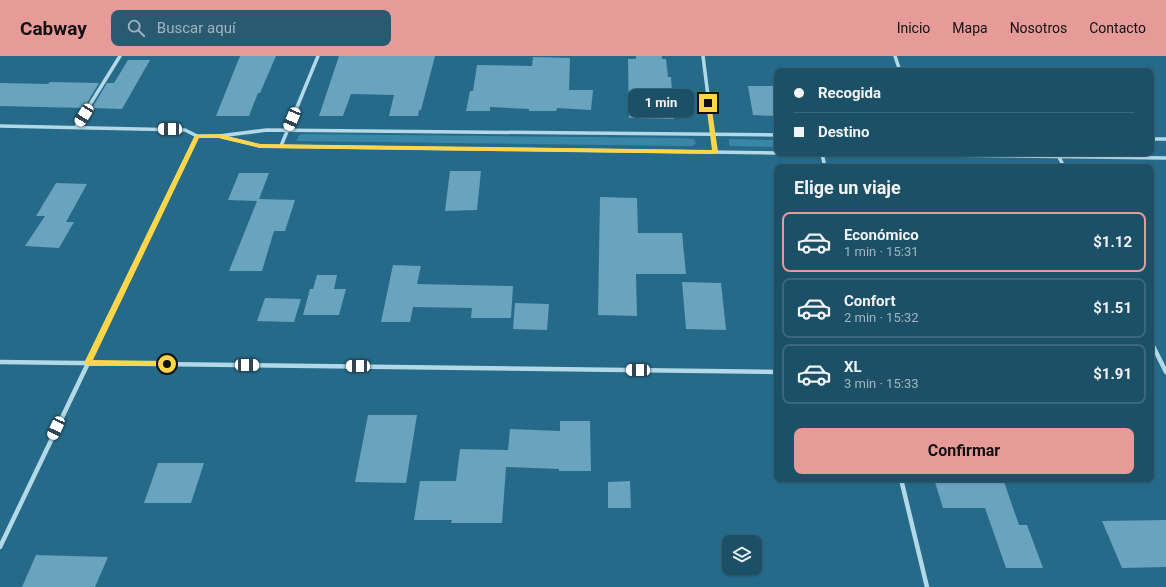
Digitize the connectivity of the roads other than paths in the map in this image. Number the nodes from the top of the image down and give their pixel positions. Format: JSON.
{"nodes":[{"id":1,"x":120,"y":56,"type":"edge"},
{"id":2,"x":318,"y":56,"type":"edge"},
{"id":3,"x":703,"y":56,"type":"edge"},
{"id":4,"x":895,"y":56,"type":"edge"},
{"id":5,"x":899,"y":68,"type":"edge"},
{"id":6,"x":0,"y":126,"type":"edge"},
{"id":7,"x":76,"y":127,"type":"junction"},
{"id":8,"x":288,"y":130,"type":"junction"},
{"id":9,"x":712,"y":134,"type":"junction"},
{"id":10,"x":774,"y":135,"type":"edge"},
{"id":11,"x":197,"y":136,"type":"junction"},
{"id":12,"x":219,"y":136,"type":"junction"},
{"id":13,"x":1154,"y":139,"type":"edge"},
{"id":14,"x":1166,"y":139,"type":"edge"},
{"id":15,"x":281,"y":146,"type":"junction"},
{"id":16,"x":715,"y":152,"type":"junction"},
{"id":17,"x":774,"y":153,"type":"edge"},
{"id":18,"x":1015,"y":156,"type":"edge"},
{"id":19,"x":1059,"y":157,"type":"junction"},
{"id":20,"x":1166,"y":158,"type":"edge"},
{"id":21,"x":1062,"y":164,"type":"edge"},
{"id":22,"x":1154,"y":348,"type":"edge"},
{"id":23,"x":0,"y":362,"type":"edge"},
{"id":24,"x":88,"y":363,"type":"junction"},
{"id":25,"x":774,"y":372,"type":"edge"},
{"id":26,"x":1166,"y":372,"type":"edge"},
{"id":27,"x":902,"y":482,"type":"edge"},
{"id":28,"x":0,"y":547,"type":"edge"},
{"id":29,"x":928,"y":587,"type":"edge"}],
"edges":[{"from":1,"to":7,"type":"street"},
{"from":2,"to":8,"type":"street"},
{"from":3,"to":9,"type":"street"},
{"from":4,"to":5,"type":"street"},
{"from":6,"to":7,"type":"street"},
{"from":7,"to":11,"type":"street"},
{"from":8,"to":9,"type":"street"},
{"from":8,"to":12,"type":"street"},
{"from":8,"to":15,"type":"street"},
{"from":9,"to":10,"type":"street"},
{"from":9,"to":16,"type":"street"},
{"from":11,"to":12,"type":"street"},
{"from":11,"to":24,"type":"street"},
{"from":12,"to":15,"type":"street"},
{"from":13,"to":14,"type":"street"},
{"from":15,"to":16,"type":"street"},
{"from":16,"to":17,"type":"street"},
{"from":18,"to":19,"type":"street"},
{"from":19,"to":20,"type":"street"},
{"from":19,"to":21,"type":"street"},
{"from":22,"to":26,"type":"street"},
{"from":23,"to":24,"type":"street"},
{"from":24,"to":25,"type":"street"},
{"from":24,"to":28,"type":"street"},
{"from":27,"to":29,"type":"street"}]}
